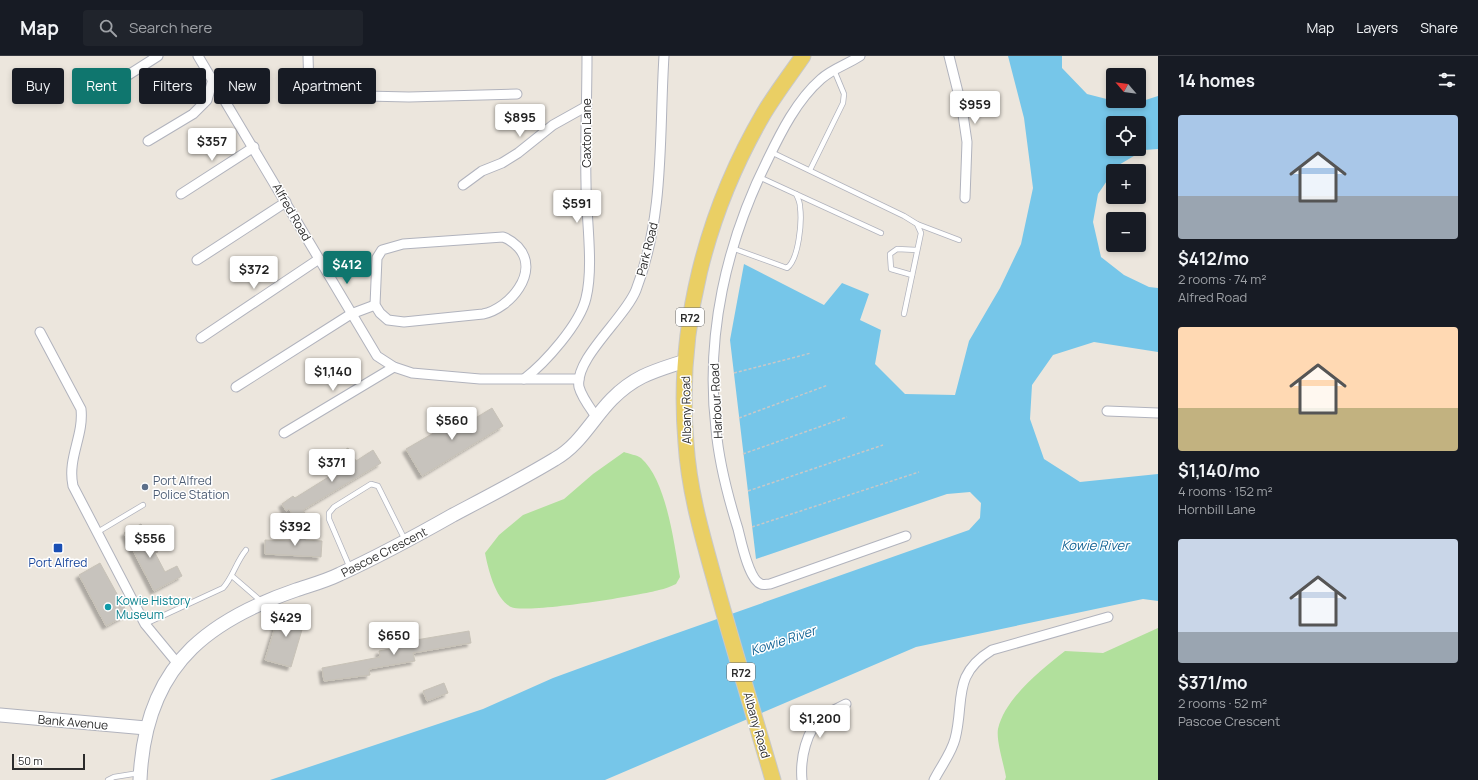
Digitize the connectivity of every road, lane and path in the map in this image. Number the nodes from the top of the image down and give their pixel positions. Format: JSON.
{"nodes":[{"id":1,"x":158,"y":56,"type":"edge"},
{"id":2,"x":198,"y":56,"type":"edge"},
{"id":3,"x":308,"y":56,"type":"edge"},
{"id":4,"x":587,"y":56,"type":"edge"},
{"id":5,"x":664,"y":56,"type":"edge"},
{"id":6,"x":803,"y":56,"type":"edge"},
{"id":7,"x":860,"y":56,"type":"edge"},
{"id":8,"x":949,"y":56,"type":"edge"},
{"id":9,"x":834,"y":70,"type":"junction"},
{"id":10,"x":131,"y":74,"type":"edge"},
{"id":11,"x":213,"y":79,"type":"junction"},
{"id":12,"x":517,"y":94,"type":"dead end"},
{"id":13,"x":587,"y":106,"type":"junction"},
{"id":14,"x":148,"y":141,"type":"dead end"},
{"id":15,"x":254,"y":147,"type":"junction"},
{"id":16,"x":771,"y":152,"type":"junction"},
{"id":17,"x":810,"y":170,"type":"junction"},
{"id":18,"x":759,"y":177,"type":"junction"},
{"id":19,"x":463,"y":185,"type":"dead end"},
{"id":20,"x":182,"y":194,"type":"dead end"},
{"id":21,"x":796,"y":194,"type":"junction"},
{"id":22,"x":965,"y":198,"type":"dead end"},
{"id":23,"x":286,"y":202,"type":"junction"},
{"id":24,"x":917,"y":224,"type":"junction"},
{"id":25,"x":881,"y":233,"type":"dead end"},
{"id":26,"x":959,"y":240,"type":"dead end"},
{"id":27,"x":732,"y":248,"type":"junction"},
{"id":28,"x":917,"y":250,"type":"junction"},
{"id":29,"x":319,"y":259,"type":"junction"},
{"id":30,"x":197,"y":260,"type":"dead end"},
{"id":31,"x":912,"y":275,"type":"junction"},
{"id":32,"x":375,"y":305,"type":"junction"},
{"id":33,"x":351,"y":314,"type":"junction"},
{"id":34,"x":904,"y":314,"type":"dead end"},
{"id":35,"x":40,"y":332,"type":"dead end"},
{"id":36,"x":201,"y":338,"type":"dead end"},
{"id":37,"x":811,"y":353,"type":"dead end"},
{"id":38,"x":685,"y":361,"type":"junction"},
{"id":39,"x":394,"y":367,"type":"junction"},
{"id":40,"x":734,"y":373,"type":"dead end"},
{"id":41,"x":524,"y":379,"type":"junction"},
{"id":42,"x":579,"y":379,"type":"junction"},
{"id":43,"x":828,"y":385,"type":"dead end"},
{"id":44,"x":236,"y":388,"type":"dead end"},
{"id":45,"x":1107,"y":411,"type":"dead end"},
{"id":46,"x":1158,"y":413,"type":"edge"},
{"id":47,"x":847,"y":417,"type":"dead end"},
{"id":48,"x":597,"y":418,"type":"junction"},
{"id":49,"x":739,"y":418,"type":"dead end"},
{"id":50,"x":284,"y":433,"type":"dead end"},
{"id":51,"x":883,"y":445,"type":"dead end"},
{"id":52,"x":743,"y":454,"type":"dead end"},
{"id":53,"x":919,"y":472,"type":"dead end"},
{"id":54,"x":748,"y":491,"type":"dead end"},
{"id":55,"x":143,"y":505,"type":"dead end"},
{"id":56,"x":752,"y":527,"type":"dead end"},
{"id":57,"x":96,"y":532,"type":"junction"},
{"id":58,"x":906,"y":536,"type":"dead end"},
{"id":59,"x":405,"y":541,"type":"junction"},
{"id":60,"x":246,"y":550,"type":"dead end"},
{"id":61,"x":350,"y":570,"type":"junction"},
{"id":62,"x":232,"y":576,"type":"junction"},
{"id":63,"x":263,"y":603,"type":"junction"},
{"id":64,"x":1108,"y":616,"type":"dead end"},
{"id":65,"x":145,"y":624,"type":"junction"},
{"id":66,"x":178,"y":664,"type":"junction"},
{"id":67,"x":846,"y":704,"type":"dead end"},
{"id":68,"x":0,"y":715,"type":"edge"},
{"id":69,"x":146,"y":728,"type":"junction"},
{"id":70,"x":140,"y":776,"type":"edge"},
{"id":71,"x":108,"y":780,"type":"edge"},
{"id":72,"x":773,"y":780,"type":"edge"},
{"id":73,"x":802,"y":780,"type":"edge"},
{"id":74,"x":934,"y":780,"type":"edge"}],
"edges":[{"from":1,"to":10,"type":"street"},
{"from":2,"to":11,"type":"street","name":"Alfred Road"},
{"from":3,"to":12,"type":"street"},
{"from":4,"to":13,"type":"street","name":"Caxton Lane"},
{"from":5,"to":42,"type":"street","name":"Park Road"},
{"from":6,"to":38,"type":"main road","name":"Albany Road","number":"R72"},
{"from":7,"to":9,"type":"street","name":"Harbour Road"},
{"from":8,"to":22,"type":"street"},
{"from":9,"to":16,"type":"street","name":"Harbour Road"},
{"from":9,"to":17,"type":"lane"},
{"from":11,"to":14,"type":"street"},
{"from":11,"to":15,"type":"street","name":"Alfred Road"},
{"from":13,"to":19,"type":"street"},
{"from":13,"to":41,"type":"street","name":"Caxton Lane"},
{"from":15,"to":20,"type":"street"},
{"from":15,"to":23,"type":"street","name":"Alfred Road"},
{"from":16,"to":17,"type":"lane"},
{"from":16,"to":18,"type":"street","name":"Harbour Road"},
{"from":17,"to":24,"type":"lane"},
{"from":18,"to":21,"type":"lane"},
{"from":18,"to":27,"type":"street","name":"Harbour Road"},
{"from":21,"to":25,"type":"lane"},
{"from":21,"to":27,"type":"lane"},
{"from":23,"to":29,"type":"street","name":"Alfred Road"},
{"from":23,"to":30,"type":"street"},
{"from":24,"to":26,"type":"lane"},
{"from":24,"to":28,"type":"lane"},
{"from":27,"to":58,"type":"street","name":"Harbour Road"},
{"from":28,"to":31,"type":"lane"},
{"from":28,"to":31,"type":"lane"},
{"from":29,"to":33,"type":"street","name":"Alfred Road"},
{"from":29,"to":36,"type":"street"},
{"from":31,"to":34,"type":"lane"},
{"from":32,"to":32,"type":"street"},
{"from":32,"to":33,"type":"street"},
{"from":33,"to":39,"type":"street","name":"Alfred Road"},
{"from":33,"to":44,"type":"street"},
{"from":35,"to":57,"type":"street"},
{"from":37,"to":40,"type":"path"},
{"from":38,"to":48,"type":"street","name":"Pascoe Crescent"},
{"from":38,"to":72,"type":"main road","name":"Albany Road","number":"R72"},
{"from":39,"to":41,"type":"street","name":"Alfred Road"},
{"from":39,"to":50,"type":"street"},
{"from":41,"to":42,"type":"street","name":"Alfred Road"},
{"from":42,"to":48,"type":"street"},
{"from":43,"to":49,"type":"path"},
{"from":45,"to":46,"type":"street"},
{"from":47,"to":52,"type":"path"},
{"from":48,"to":59,"type":"street","name":"Pascoe Crescent"},
{"from":51,"to":54,"type":"path"},
{"from":53,"to":56,"type":"path"},
{"from":55,"to":57,"type":"lane"},
{"from":57,"to":65,"type":"street"},
{"from":59,"to":61,"type":"street","name":"Pascoe Crescent"},
{"from":59,"to":61,"type":"lane"},
{"from":60,"to":62,"type":"lane"},
{"from":61,"to":63,"type":"street","name":"Pascoe Crescent"},
{"from":62,"to":63,"type":"lane"},
{"from":62,"to":65,"type":"lane"},
{"from":63,"to":66,"type":"street","name":"Pascoe Crescent"},
{"from":64,"to":74,"type":"street"},
{"from":65,"to":66,"type":"street"},
{"from":66,"to":69,"type":"street","name":"Pascoe Crescent"},
{"from":67,"to":73,"type":"street"},
{"from":68,"to":69,"type":"street","name":"Bank Avenue"},
{"from":69,"to":70,"type":"street","name":"Pascoe Crescent"},
{"from":70,"to":71,"type":"lane"}]}
